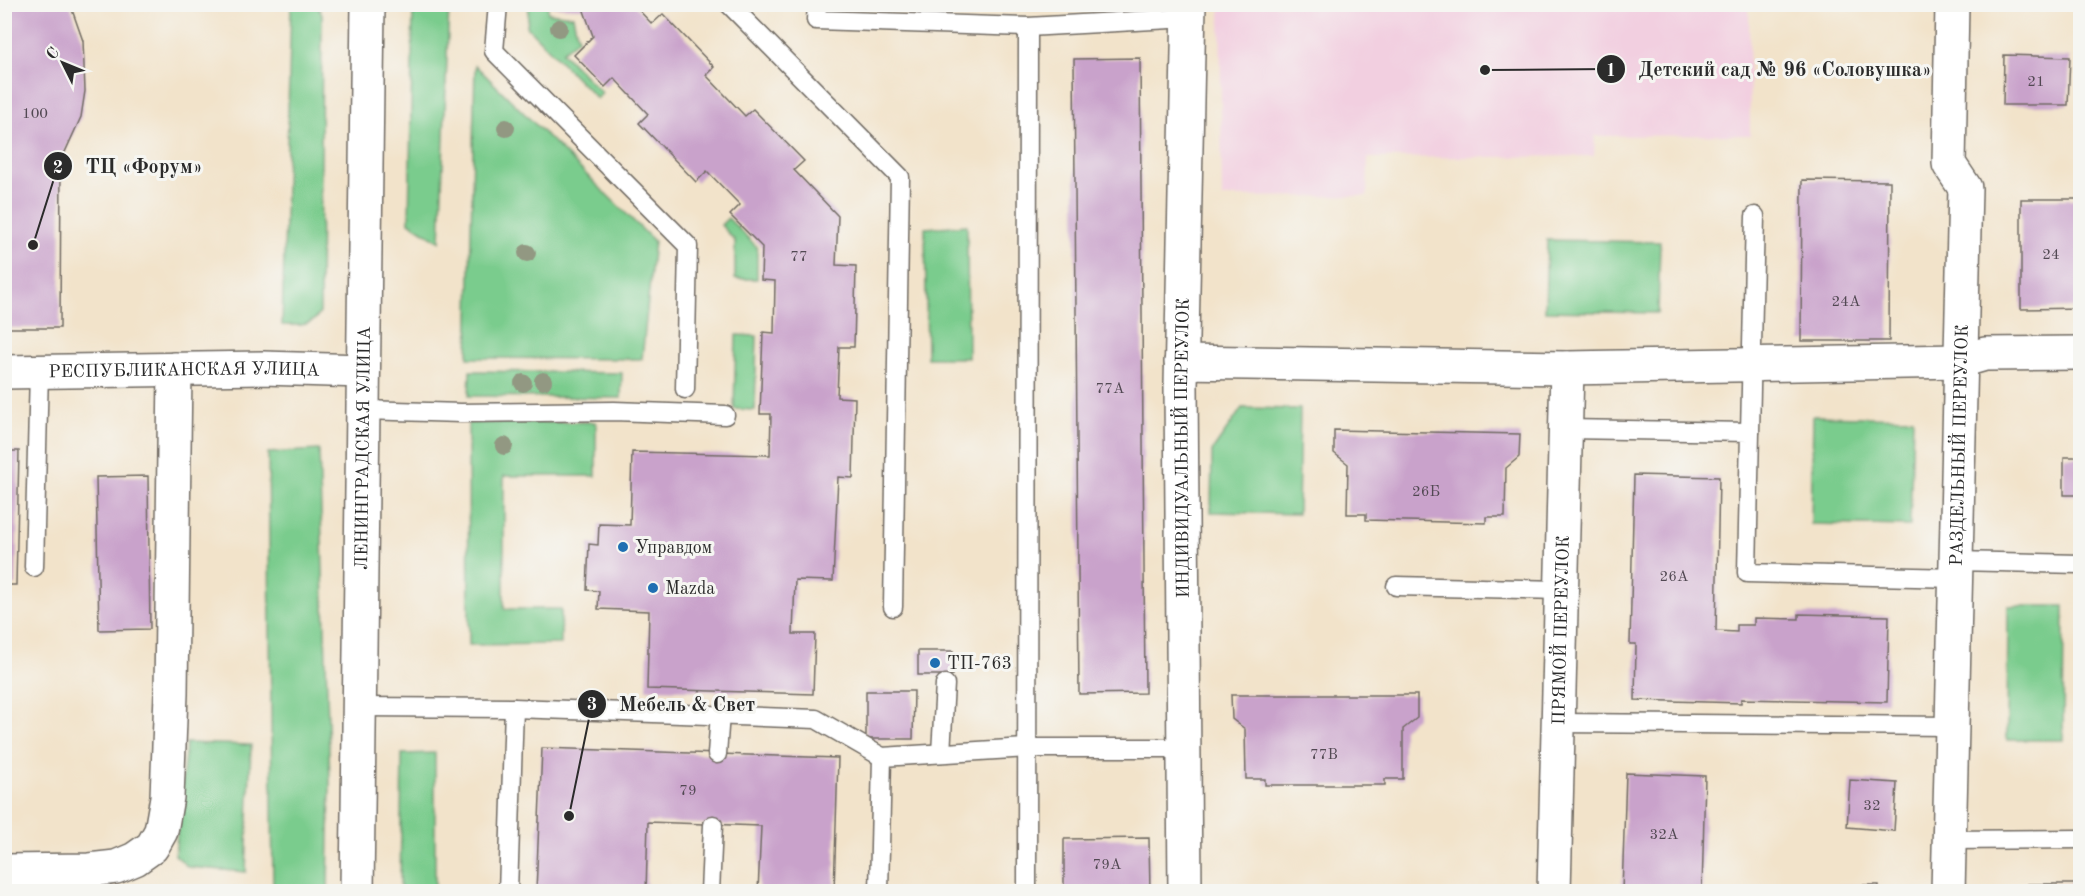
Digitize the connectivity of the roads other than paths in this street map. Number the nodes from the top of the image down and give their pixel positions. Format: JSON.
{"nodes":[{"id":1,"x":368,"y":4,"type":"edge"},
{"id":2,"x":498,"y":4,"type":"edge"},
{"id":3,"x":729,"y":4,"type":"edge"},
{"id":4,"x":817,"y":4,"type":"edge"},
{"id":5,"x":1952,"y":4,"type":"edge"},
{"id":6,"x":1189,"y":11,"type":"edge"},
{"id":7,"x":1028,"y":27,"type":"junction"},
{"id":8,"x":1755,"y":216,"type":"dead end"},
{"id":9,"x":2080,"y":353,"type":"edge"},
{"id":10,"x":1961,"y":361,"type":"junction"},
{"id":11,"x":1181,"y":362,"type":"junction"},
{"id":12,"x":1752,"y":365,"type":"junction"},
{"id":13,"x":175,"y":369,"type":"junction"},
{"id":14,"x":1567,"y":369,"type":"junction"},
{"id":15,"x":363,"y":370,"type":"junction"},
{"id":16,"x":39,"y":371,"type":"junction"},
{"id":17,"x":4,"y":372,"type":"edge"},
{"id":18,"x":685,"y":389,"type":"dead end"},
{"id":19,"x":363,"y":410,"type":"junction"},
{"id":20,"x":725,"y":415,"type":"dead end"},
{"id":21,"x":1565,"y":429,"type":"junction"},
{"id":22,"x":1750,"y":432,"type":"junction"},
{"id":23,"x":2080,"y":564,"type":"edge"},
{"id":24,"x":34,"y":567,"type":"dead end"},
{"id":25,"x":1956,"y":570,"type":"junction"},
{"id":26,"x":1396,"y":586,"type":"dead end"},
{"id":27,"x":1561,"y":590,"type":"junction"},
{"id":28,"x":893,"y":607,"type":"dead end"},
{"id":29,"x":945,"y":684,"type":"dead end"},
{"id":30,"x":358,"y":707,"type":"junction"},
{"id":31,"x":514,"y":708,"type":"junction"},
{"id":32,"x":720,"y":714,"type":"junction"},
{"id":33,"x":1558,"y":723,"type":"junction"},
{"id":34,"x":1952,"y":726,"type":"junction"},
{"id":35,"x":1027,"y":748,"type":"junction"},
{"id":36,"x":1184,"y":748,"type":"junction"},
{"id":37,"x":941,"y":753,"type":"junction"},
{"id":38,"x":717,"y":754,"type":"dead end"},
{"id":39,"x":882,"y":757,"type":"junction"},
{"id":40,"x":712,"y":825,"type":"dead end"},
{"id":41,"x":2080,"y":839,"type":"edge"},
{"id":42,"x":1949,"y":840,"type":"junction"},
{"id":43,"x":4,"y":871,"type":"edge"},
{"id":44,"x":89,"y":881,"type":"edge"},
{"id":45,"x":357,"y":891,"type":"edge"},
{"id":46,"x":508,"y":891,"type":"edge"},
{"id":47,"x":710,"y":891,"type":"edge"},
{"id":48,"x":879,"y":891,"type":"edge"},
{"id":49,"x":1027,"y":891,"type":"edge"},
{"id":50,"x":1185,"y":891,"type":"edge"},
{"id":51,"x":1554,"y":891,"type":"edge"},
{"id":52,"x":1948,"y":891,"type":"edge"}],
"edges":[{"from":1,"to":15,"type":"street","name":"ЛЕНИНГРАДСКАЯ УЛИЦА"},
{"from":2,"to":18,"type":"lane"},
{"from":3,"to":28,"type":"lane"},
{"from":4,"to":7,"type":"lane"},
{"from":5,"to":10,"type":"street","name":"РАЗДЕЛЬНЫЙ ПЕРЕУЛОК"},
{"from":6,"to":7,"type":"lane"},
{"from":6,"to":11,"type":"street","name":"ИНДИВИДУАЛЬНЫЙ ПЕРЕУЛОК"},
{"from":7,"to":35,"type":"lane"},
{"from":8,"to":12,"type":"lane"},
{"from":9,"to":10,"type":"street"},
{"from":10,"to":12,"type":"street"},
{"from":10,"to":25,"type":"street","name":"РАЗДЕЛЬНЫЙ ПЕРЕУЛОК"},
{"from":11,"to":14,"type":"street"},
{"from":11,"to":36,"type":"street","name":"ИНДИВИДУАЛЬНЫЙ ПЕРЕУЛОК"},
{"from":12,"to":14,"type":"street"},
{"from":12,"to":22,"type":"lane"},
{"from":13,"to":15,"type":"street","name":"РЕСПУБЛИКАНСКАЯ УЛИЦА"},
{"from":13,"to":16,"type":"street","name":"РЕСПУБЛИКАНСКАЯ УЛИЦА"},
{"from":13,"to":44,"type":"street"},
{"from":14,"to":21,"type":"street","name":"ПРЯМОЙ ПЕРЕУЛОК"},
{"from":15,"to":19,"type":"street","name":"ЛЕНИНГРАДСКАЯ УЛИЦА"},
{"from":16,"to":17,"type":"street","name":"РЕСПУБЛИКАНСКАЯ УЛИЦА"},
{"from":16,"to":24,"type":"lane"},
{"from":19,"to":20,"type":"lane"},
{"from":19,"to":30,"type":"street","name":"ЛЕНИНГРАДСКАЯ УЛИЦА"},
{"from":21,"to":22,"type":"lane"},
{"from":21,"to":27,"type":"street","name":"ПРЯМОЙ ПЕРЕУЛОК"},
{"from":22,"to":25,"type":"lane"},
{"from":23,"to":25,"type":"lane"},
{"from":25,"to":34,"type":"street","name":"РАЗДЕЛЬНЫЙ ПЕРЕУЛОК"},
{"from":26,"to":27,"type":"lane"},
{"from":27,"to":33,"type":"street","name":"ПРЯМОЙ ПЕРЕУЛОК"},
{"from":29,"to":37,"type":"lane"},
{"from":30,"to":31,"type":"lane"},
{"from":30,"to":45,"type":"street","name":"ЛЕНИНГРАДСКАЯ УЛИЦА"},
{"from":31,"to":32,"type":"lane"},
{"from":31,"to":46,"type":"lane"},
{"from":32,"to":38,"type":"lane"},
{"from":32,"to":39,"type":"lane"},
{"from":33,"to":34,"type":"lane"},
{"from":33,"to":51,"type":"street","name":"ПРЯМОЙ ПЕРЕУЛОК"},
{"from":34,"to":42,"type":"street","name":"РАЗДЕЛЬНЫЙ ПЕРЕУЛОК"},
{"from":35,"to":36,"type":"lane"},
{"from":35,"to":37,"type":"lane"},
{"from":35,"to":49,"type":"lane"},
{"from":36,"to":50,"type":"street","name":"ИНДИВИДУАЛЬНЫЙ ПЕРЕУЛОК"},
{"from":37,"to":39,"type":"lane"},
{"from":39,"to":48,"type":"lane"},
{"from":40,"to":47,"type":"lane"},
{"from":41,"to":42,"type":"lane"},
{"from":42,"to":52,"type":"street","name":"РАЗДЕЛЬНЫЙ ПЕРЕУЛОК"},
{"from":43,"to":44,"type":"street"}]}
